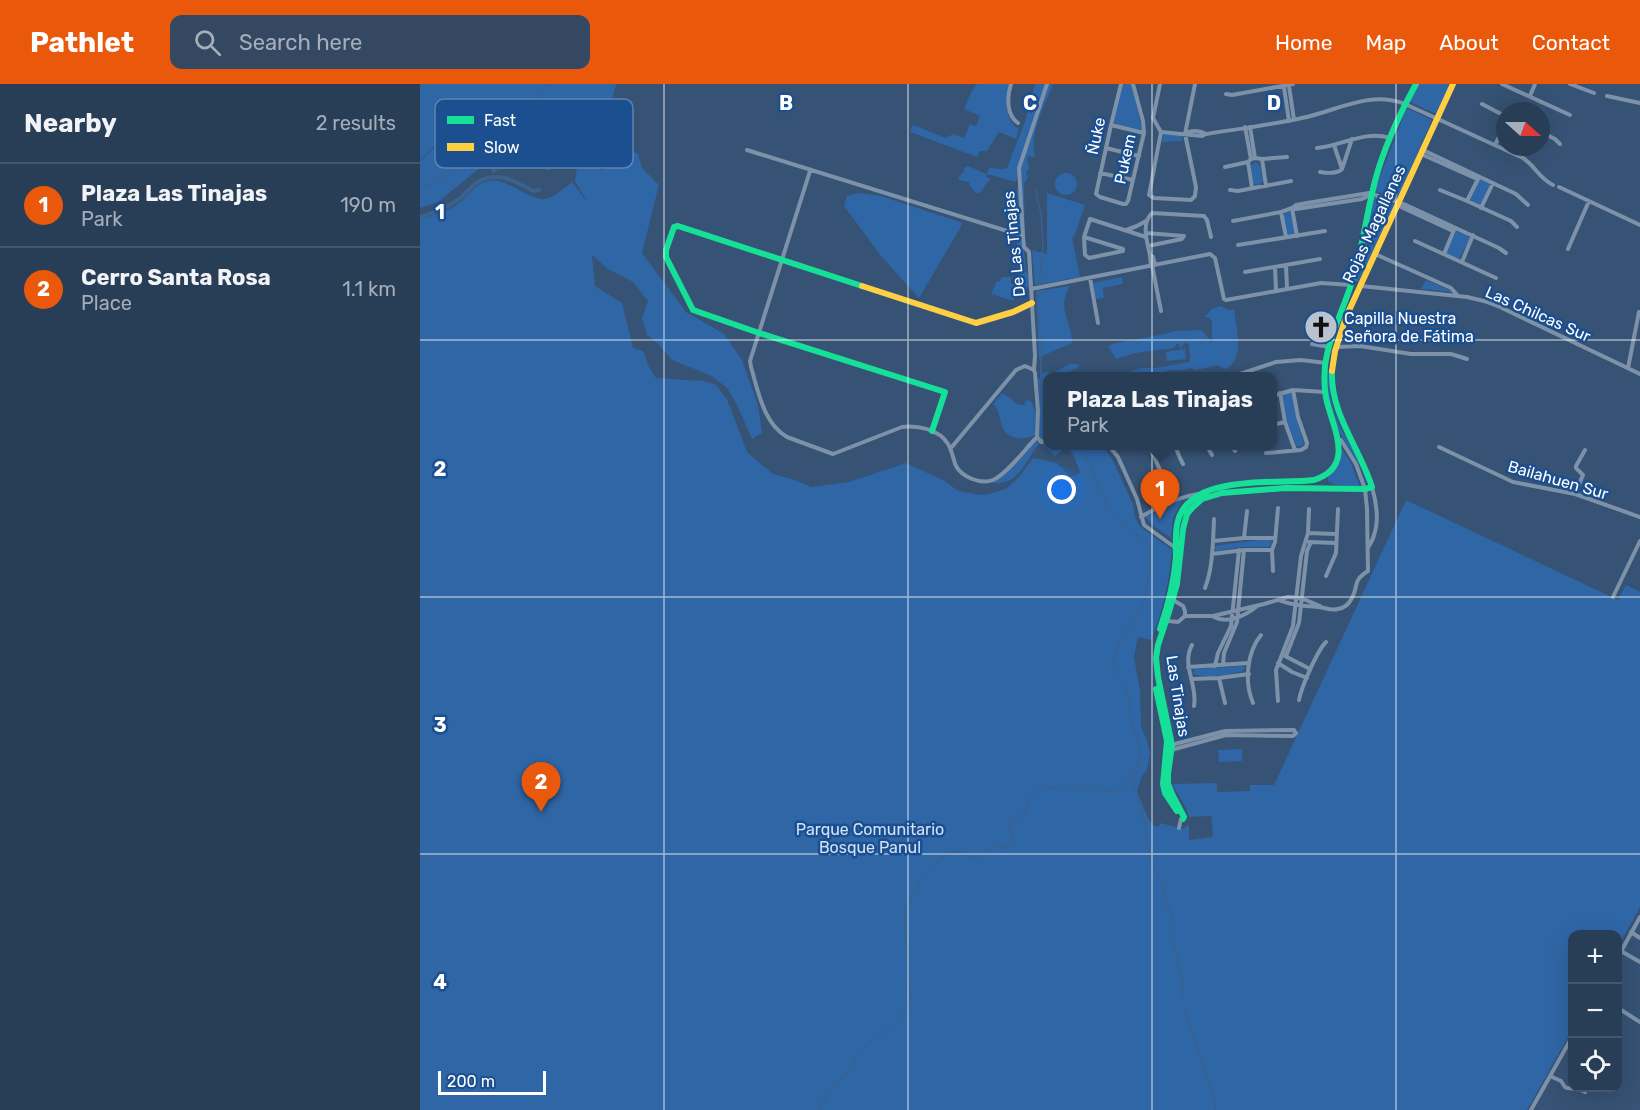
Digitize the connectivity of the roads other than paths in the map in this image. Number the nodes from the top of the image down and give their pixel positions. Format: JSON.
{"nodes":[{"id":1,"x":1011,"y":84,"type":"edge"},
{"id":2,"x":1047,"y":84,"type":"edge"},
{"id":3,"x":1121,"y":84,"type":"edge"},
{"id":4,"x":1133,"y":84,"type":"edge"},
{"id":5,"x":1160,"y":84,"type":"edge"},
{"id":6,"x":1195,"y":84,"type":"edge"},
{"id":7,"x":1416,"y":84,"type":"edge"},
{"id":8,"x":1453,"y":84,"type":"edge"},
{"id":9,"x":1502,"y":84,"type":"edge"},
{"id":10,"x":1520,"y":84,"type":"edge"},
{"id":11,"x":1535,"y":84,"type":"edge"},
{"id":12,"x":1570,"y":84,"type":"edge"},
{"id":13,"x":1289,"y":85,"type":"edge"},
{"id":14,"x":1276,"y":86,"type":"edge"},
{"id":15,"x":1517,"y":90,"type":"junction"},
{"id":16,"x":1594,"y":93,"type":"dead end"},
{"id":17,"x":1226,"y":94,"type":"dead end"},
{"id":18,"x":1530,"y":96,"type":"junction"},
{"id":19,"x":1607,"y":96,"type":"dead end"},
{"id":20,"x":1640,"y":103,"type":"edge"},
{"id":21,"x":1405,"y":104,"type":"junction"},
{"id":22,"x":1482,"y":104,"type":"dead end"},
{"id":23,"x":1496,"y":111,"type":"edge"},
{"id":24,"x":1570,"y":115,"type":"dead end"},
{"id":25,"x":1437,"y":119,"type":"junction"},
{"id":26,"x":1292,"y":120,"type":"junction"},
{"id":27,"x":1018,"y":123,"type":"dead end"},
{"id":28,"x":1111,"y":125,"type":"junction"},
{"id":29,"x":1248,"y":127,"type":"junction"},
{"id":30,"x":1161,"y":132,"type":"junction"},
{"id":31,"x":1144,"y":133,"type":"junction"},
{"id":32,"x":1185,"y":134,"type":"junction"},
{"id":33,"x":1550,"y":136,"type":"edge"},
{"id":34,"x":1387,"y":137,"type":"junction"},
{"id":35,"x":1352,"y":139,"type":"junction"},
{"id":36,"x":1560,"y":144,"type":"dead end"},
{"id":37,"x":1334,"y":145,"type":"junction"},
{"id":38,"x":1495,"y":145,"type":"edge"},
{"id":39,"x":1106,"y":148,"type":"junction"},
{"id":40,"x":1317,"y":148,"type":"dead end"},
{"id":41,"x":747,"y":150,"type":"dead end"},
{"id":42,"x":1422,"y":152,"type":"junction"},
{"id":43,"x":1138,"y":156,"type":"junction"},
{"id":44,"x":1519,"y":156,"type":"edge"},
{"id":45,"x":1287,"y":157,"type":"dead end"},
{"id":46,"x":1251,"y":159,"type":"junction"},
{"id":47,"x":1262,"y":159,"type":"junction"},
{"id":48,"x":1225,"y":167,"type":"dead end"},
{"id":49,"x":1342,"y":169,"type":"junction"},
{"id":50,"x":810,"y":171,"type":"junction"},
{"id":51,"x":1320,"y":172,"type":"dead end"},
{"id":52,"x":1100,"y":173,"type":"junction"},
{"id":53,"x":1478,"y":178,"type":"junction"},
{"id":54,"x":1132,"y":180,"type":"junction"},
{"id":55,"x":1291,"y":181,"type":"dead end"},
{"id":56,"x":1493,"y":183,"type":"junction"},
{"id":57,"x":1553,"y":185,"type":"dead end"},
{"id":58,"x":1266,"y":186,"type":"junction"},
{"id":59,"x":1559,"y":187,"type":"dead end"},
{"id":60,"x":1252,"y":188,"type":"junction"},
{"id":61,"x":1230,"y":190,"type":"dead end"},
{"id":62,"x":1440,"y":190,"type":"dead end"},
{"id":63,"x":1371,"y":194,"type":"junction"},
{"id":64,"x":1467,"y":201,"type":"junction"},
{"id":65,"x":1589,"y":201,"type":"junction"},
{"id":66,"x":1398,"y":203,"type":"junction"},
{"id":67,"x":1126,"y":204,"type":"joint"},
{"id":68,"x":1528,"y":205,"type":"dead end"},
{"id":69,"x":1292,"y":208,"type":"junction"},
{"id":70,"x":1481,"y":208,"type":"junction"},
{"id":71,"x":1281,"y":212,"type":"junction"},
{"id":72,"x":1146,"y":221,"type":"junction"},
{"id":73,"x":1233,"y":221,"type":"dead end"},
{"id":74,"x":1640,"y":225,"type":"edge"},
{"id":75,"x":1517,"y":226,"type":"dead end"},
{"id":76,"x":1454,"y":228,"type":"junction"},
{"id":77,"x":1125,"y":230,"type":"junction"},
{"id":78,"x":1325,"y":231,"type":"dead end"},
{"id":79,"x":1146,"y":235,"type":"junction"},
{"id":80,"x":1473,"y":235,"type":"junction"},
{"id":81,"x":1023,"y":236,"type":"junction"},
{"id":82,"x":1297,"y":236,"type":"junction"},
{"id":83,"x":1084,"y":237,"type":"junction"},
{"id":84,"x":1211,"y":237,"type":"dead end"},
{"id":85,"x":1286,"y":237,"type":"junction"},
{"id":86,"x":1415,"y":241,"type":"dead end"},
{"id":87,"x":1239,"y":245,"type":"dead end"},
{"id":88,"x":1148,"y":246,"type":"junction"},
{"id":89,"x":1568,"y":249,"type":"dead end"},
{"id":90,"x":1506,"y":253,"type":"dead end"},
{"id":91,"x":1375,"y":254,"type":"junction"},
{"id":92,"x":1444,"y":254,"type":"junction"},
{"id":93,"x":1320,"y":259,"type":"dead end"},
{"id":94,"x":782,"y":260,"type":"junction"},
{"id":95,"x":1462,"y":262,"type":"junction"},
{"id":96,"x":1153,"y":265,"type":"junction"},
{"id":97,"x":1287,"y":265,"type":"junction"},
{"id":98,"x":1275,"y":267,"type":"junction"},
{"id":99,"x":1245,"y":272,"type":"dead end"},
{"id":100,"x":1090,"y":278,"type":"junction"},
{"id":101,"x":1496,"y":278,"type":"dead end"},
{"id":102,"x":1352,"y":285,"type":"junction"},
{"id":103,"x":1360,"y":286,"type":"junction"},
{"id":104,"x":1287,"y":288,"type":"junction"},
{"id":105,"x":1031,"y":289,"type":"junction"},
{"id":106,"x":1276,"y":291,"type":"junction"},
{"id":107,"x":1458,"y":296,"type":"junction"},
{"id":108,"x":1032,"y":303,"type":"junction"},
{"id":109,"x":1161,"y":311,"type":"dead end"},
{"id":110,"x":1639,"y":312,"type":"edge"},
{"id":111,"x":1098,"y":323,"type":"dead end"},
{"id":112,"x":759,"y":333,"type":"junction"},
{"id":113,"x":1312,"y":344,"type":"dead end"},
{"id":114,"x":1332,"y":347,"type":"junction"},
{"id":115,"x":1467,"y":359,"type":"dead end"},
{"id":116,"x":1325,"y":363,"type":"junction"},
{"id":117,"x":1333,"y":365,"type":"junction"},
{"id":118,"x":1628,"y":368,"type":"junction"},
{"id":119,"x":1034,"y":370,"type":"junction"},
{"id":120,"x":1246,"y":372,"type":"edge"},
{"id":121,"x":1640,"y":374,"type":"edge"},
{"id":122,"x":1293,"y":390,"type":"junction"},
{"id":123,"x":1325,"y":392,"type":"junction"},
{"id":124,"x":1280,"y":393,"type":"junction"},
{"id":125,"x":1277,"y":394,"type":"edge"},
{"id":126,"x":1285,"y":422,"type":"junction"},
{"id":127,"x":1277,"y":424,"type":"edge"},
{"id":128,"x":932,"y":431,"type":"junction"},
{"id":129,"x":1037,"y":437,"type":"junction"},
{"id":130,"x":1341,"y":440,"type":"junction"},
{"id":131,"x":1043,"y":441,"type":"edge"},
{"id":132,"x":1439,"y":447,"type":"dead end"},
{"id":133,"x":950,"y":448,"type":"junction"},
{"id":134,"x":1112,"y":450,"type":"edge"},
{"id":135,"x":1151,"y":450,"type":"edge"},
{"id":136,"x":1177,"y":450,"type":"edge"},
{"id":137,"x":1209,"y":450,"type":"edge"},
{"id":138,"x":1295,"y":450,"type":"junction"},
{"id":139,"x":1584,"y":450,"type":"dead end"},
{"id":140,"x":1266,"y":453,"type":"dead end"},
{"id":141,"x":1212,"y":455,"type":"dead end"},
{"id":142,"x":1183,"y":464,"type":"dead end"},
{"id":143,"x":1161,"y":472,"type":"dead end"},
{"id":144,"x":1327,"y":474,"type":"junction"},
{"id":145,"x":1372,"y":487,"type":"junction"},
{"id":146,"x":1333,"y":488,"type":"junction"},
{"id":147,"x":1365,"y":489,"type":"junction"},
{"id":148,"x":1200,"y":493,"type":"junction"},
{"id":149,"x":1575,"y":494,"type":"junction"},
{"id":150,"x":1176,"y":500,"type":"junction"},
{"id":151,"x":1186,"y":505,"type":"junction"},
{"id":152,"x":1278,"y":508,"type":"dead end"},
{"id":153,"x":1309,"y":509,"type":"dead end"},
{"id":154,"x":1338,"y":509,"type":"dead end"},
{"id":155,"x":1247,"y":511,"type":"dead end"},
{"id":156,"x":1141,"y":517,"type":"junction"},
{"id":157,"x":1640,"y":517,"type":"edge"},
{"id":158,"x":1214,"y":519,"type":"dead end"},
{"id":159,"x":1308,"y":533,"type":"junction"},
{"id":160,"x":1336,"y":534,"type":"junction"},
{"id":161,"x":1244,"y":538,"type":"junction"},
{"id":162,"x":1275,"y":538,"type":"junction"},
{"id":163,"x":1213,"y":541,"type":"junction"},
{"id":164,"x":1308,"y":541,"type":"junction"},
{"id":165,"x":1640,"y":541,"type":"edge"},
{"id":166,"x":1336,"y":543,"type":"junction"},
{"id":167,"x":1368,"y":549,"type":"junction"},
{"id":168,"x":1179,"y":550,"type":"junction"},
{"id":169,"x":1242,"y":550,"type":"junction"},
{"id":170,"x":1272,"y":550,"type":"junction"},
{"id":171,"x":1212,"y":554,"type":"junction"},
{"id":172,"x":1273,"y":571,"type":"dead end"},
{"id":173,"x":1326,"y":576,"type":"dead end"},
{"id":174,"x":1205,"y":588,"type":"dead end"},
{"id":175,"x":1613,"y":597,"type":"dead end"},
{"id":176,"x":1299,"y":598,"type":"junction"},
{"id":177,"x":1173,"y":600,"type":"junction"},
{"id":178,"x":1278,"y":600,"type":"junction"},
{"id":179,"x":1259,"y":605,"type":"junction"},
{"id":180,"x":1296,"y":605,"type":"junction"},
{"id":181,"x":1302,"y":606,"type":"junction"},
{"id":182,"x":1323,"y":608,"type":"junction"},
{"id":183,"x":1238,"y":610,"type":"junction"},
{"id":184,"x":1232,"y":612,"type":"junction"},
{"id":185,"x":1185,"y":616,"type":"junction"},
{"id":186,"x":1213,"y":616,"type":"junction"},
{"id":187,"x":1237,"y":617,"type":"junction"},
{"id":188,"x":1231,"y":619,"type":"junction"},
{"id":189,"x":1167,"y":621,"type":"junction"},
{"id":190,"x":1261,"y":635,"type":"dead end"},
{"id":191,"x":1326,"y":642,"type":"dead end"},
{"id":192,"x":1192,"y":645,"type":"dead end"},
{"id":193,"x":1284,"y":655,"type":"junction"},
{"id":194,"x":1248,"y":663,"type":"junction"},
{"id":195,"x":1278,"y":663,"type":"junction"},
{"id":196,"x":1223,"y":665,"type":"junction"},
{"id":197,"x":1215,"y":666,"type":"junction"},
{"id":198,"x":1188,"y":667,"type":"junction"},
{"id":199,"x":1310,"y":669,"type":"junction"},
{"id":200,"x":1249,"y":674,"type":"junction"},
{"id":201,"x":1219,"y":678,"type":"junction"},
{"id":202,"x":1307,"y":678,"type":"junction"},
{"id":203,"x":1191,"y":679,"type":"junction"},
{"id":204,"x":1299,"y":700,"type":"dead end"},
{"id":205,"x":1278,"y":701,"type":"dead end"},
{"id":206,"x":1225,"y":703,"type":"dead end"},
{"id":207,"x":1253,"y":703,"type":"dead end"},
{"id":208,"x":1194,"y":706,"type":"dead end"},
{"id":209,"x":1170,"y":748,"type":"junction"},
{"id":210,"x":1181,"y":819,"type":"joint"},
{"id":211,"x":1179,"y":828,"type":"dead end"},
{"id":212,"x":1640,"y":917,"type":"edge"},
{"id":213,"x":1631,"y":932,"type":"junction"},
{"id":214,"x":1640,"y":938,"type":"edge"},
{"id":215,"x":1622,"y":949,"type":"edge"},
{"id":216,"x":1622,"y":952,"type":"edge"},
{"id":217,"x":1640,"y":962,"type":"edge"},
{"id":218,"x":1622,"y":1011,"type":"edge"},
{"id":219,"x":1640,"y":1022,"type":"edge"},
{"id":220,"x":1571,"y":1038,"type":"edge"},
{"id":221,"x":1550,"y":1076,"type":"junction"},
{"id":222,"x":1568,"y":1088,"type":"edge"},
{"id":223,"x":1531,"y":1110,"type":"edge"}],
"edges":[{"from":1,"to":27,"type":"street"},
{"from":2,"to":81,"type":"street","name":"De Las Tinajas"},
{"from":3,"to":28,"type":"street","name":"Ñuke"},
{"from":4,"to":31,"type":"street","name":"Pukem"},
{"from":5,"to":30,"type":"street"},
{"from":6,"to":32,"type":"street"},
{"from":7,"to":21,"type":"street","name":"Rojas Magallanes"},
{"from":8,"to":25,"type":"street","name":"Rojas Magallanes"},
{"from":9,"to":15,"type":"street"},
{"from":10,"to":15,"type":"street"},
{"from":11,"to":18,"type":"street"},
{"from":12,"to":16,"type":"street"},
{"from":13,"to":14,"type":"street"},
{"from":13,"to":26,"type":"street"},
{"from":14,"to":17,"type":"street"},
{"from":15,"to":18,"type":"street"},
{"from":18,"to":24,"type":"street"},
{"from":19,"to":20,"type":"street"},
{"from":21,"to":25,"type":"street"},
{"from":21,"to":26,"type":"street"},
{"from":21,"to":34,"type":"street","name":"Rojas Magallanes"},
{"from":22,"to":23,"type":"street"},
{"from":25,"to":38,"type":"street"},
{"from":25,"to":42,"type":"street","name":"Rojas Magallanes"},
{"from":26,"to":29,"type":"street"},
{"from":28,"to":31,"type":"street"},
{"from":28,"to":39,"type":"street","name":"Ñuke"},
{"from":29,"to":32,"type":"street"},
{"from":29,"to":46,"type":"street"},
{"from":30,"to":32,"type":"street"},
{"from":30,"to":32,"type":"street"},
{"from":31,"to":43,"type":"street","name":"Pukem"},
{"from":33,"to":36,"type":"street"},
{"from":34,"to":35,"type":"street"},
{"from":34,"to":63,"type":"street","name":"Rojas Magallanes"},
{"from":35,"to":37,"type":"street"},
{"from":35,"to":49,"type":"street"},
{"from":37,"to":40,"type":"street"},
{"from":37,"to":49,"type":"street"},
{"from":39,"to":43,"type":"street"},
{"from":39,"to":52,"type":"street","name":"Ñuke"},
{"from":41,"to":50,"type":"street"},
{"from":42,"to":53,"type":"street"},
{"from":42,"to":66,"type":"street","name":"Rojas Magallanes"},
{"from":43,"to":54,"type":"street","name":"Pukem"},
{"from":44,"to":57,"type":"street"},
{"from":45,"to":47,"type":"street"},
{"from":46,"to":47,"type":"street"},
{"from":46,"to":48,"type":"street"},
{"from":46,"to":60,"type":"street"},
{"from":47,"to":58,"type":"street"},
{"from":49,"to":51,"type":"street"},
{"from":50,"to":81,"type":"street"},
{"from":50,"to":94,"type":"street"},
{"from":52,"to":54,"type":"street"},
{"from":52,"to":67,"type":"street","name":"Ñuke"},
{"from":53,"to":56,"type":"street"},
{"from":53,"to":64,"type":"street"},
{"from":54,"to":67,"type":"street","name":"Pukem"},
{"from":55,"to":58,"type":"street"},
{"from":56,"to":68,"type":"street"},
{"from":56,"to":70,"type":"street"},
{"from":58,"to":60,"type":"street"},
{"from":59,"to":65,"type":"street"},
{"from":60,"to":61,"type":"street"},
{"from":62,"to":64,"type":"street"},
{"from":63,"to":66,"type":"street"},
{"from":63,"to":69,"type":"street"},
{"from":63,"to":102,"type":"street","name":"Rojas Magallanes"},
{"from":64,"to":70,"type":"street"},
{"from":65,"to":74,"type":"street"},
{"from":65,"to":89,"type":"street"},
{"from":66,"to":76,"type":"street"},
{"from":66,"to":91,"type":"street","name":"Rojas Magallanes"},
{"from":69,"to":71,"type":"street"},
{"from":69,"to":82,"type":"street"},
{"from":70,"to":75,"type":"street"},
{"from":71,"to":73,"type":"street"},
{"from":71,"to":85,"type":"street"},
{"from":72,"to":77,"type":"street"},
{"from":72,"to":79,"type":"street"},
{"from":72,"to":84,"type":"street"},
{"from":76,"to":80,"type":"street"},
{"from":76,"to":92,"type":"street"},
{"from":77,"to":79,"type":"street"},
{"from":77,"to":83,"type":"street"},
{"from":78,"to":82,"type":"street"},
{"from":79,"to":88,"type":"street"},
{"from":79,"to":88,"type":"street"},
{"from":80,"to":90,"type":"street"},
{"from":80,"to":95,"type":"street"},
{"from":81,"to":105,"type":"street","name":"De Las Tinajas"},
{"from":82,"to":85,"type":"street"},
{"from":83,"to":83,"type":"street"},
{"from":85,"to":87,"type":"street"},
{"from":86,"to":92,"type":"street"},
{"from":88,"to":96,"type":"street"},
{"from":91,"to":103,"type":"street","name":"Rojas Magallanes"},
{"from":91,"to":107,"type":"street"},
{"from":92,"to":95,"type":"street"},
{"from":93,"to":97,"type":"street"},
{"from":94,"to":108,"type":"street"},
{"from":94,"to":112,"type":"street"},
{"from":94,"to":112,"type":"street"},
{"from":95,"to":101,"type":"street"},
{"from":96,"to":100,"type":"street","name":"Las Chilcas Sur"},
{"from":96,"to":106,"type":"street","name":"Las Chilcas Sur"},
{"from":96,"to":109,"type":"street"},
{"from":97,"to":98,"type":"street"},
{"from":97,"to":104,"type":"street"},
{"from":98,"to":99,"type":"street"},
{"from":98,"to":106,"type":"street"},
{"from":100,"to":105,"type":"street","name":"Las Chilcas Sur"},
{"from":100,"to":111,"type":"street"},
{"from":102,"to":103,"type":"street","name":"Las Chilcas Sur"},
{"from":102,"to":104,"type":"street","name":"Las Chilcas Sur"},
{"from":102,"to":114,"type":"street","name":"Rojas Magallanes"},
{"from":103,"to":107,"type":"street","name":"Las Chilcas Sur"},
{"from":103,"to":114,"type":"street","name":"Rojas Magallanes"},
{"from":104,"to":106,"type":"street","name":"Las Chilcas Sur"},
{"from":105,"to":108,"type":"street","name":"De Las Tinajas"},
{"from":107,"to":118,"type":"street","name":"Las Chilcas Sur"},
{"from":108,"to":119,"type":"street","name":"De Las Tinajas"},
{"from":110,"to":118,"type":"street"},
{"from":112,"to":128,"type":"street"},
{"from":112,"to":128,"type":"street"},
{"from":113,"to":114,"type":"street"},
{"from":114,"to":115,"type":"street"},
{"from":114,"to":116,"type":"street","name":"Rojas Magallanes"},
{"from":114,"to":117,"type":"street","name":"Rojas Magallanes"},
{"from":116,"to":117,"type":"street"},
{"from":116,"to":120,"type":"street"},
{"from":116,"to":123,"type":"street","name":"Rojas Magallanes"},
{"from":117,"to":145,"type":"street","name":"Rojas Magallanes"},
{"from":118,"to":121,"type":"street","name":"Las Chilcas Sur"},
{"from":119,"to":129,"type":"street","name":"De Las Tinajas"},
{"from":119,"to":133,"type":"street"},
{"from":122,"to":123,"type":"street"},
{"from":122,"to":124,"type":"street"},
{"from":122,"to":138,"type":"street"},
{"from":123,"to":130,"type":"street","name":"Rojas Magallanes"},
{"from":124,"to":125,"type":"street"},
{"from":124,"to":126,"type":"street"},
{"from":126,"to":127,"type":"street"},
{"from":126,"to":138,"type":"street"},
{"from":128,"to":133,"type":"street"},
{"from":129,"to":131,"type":"street"},
{"from":129,"to":133,"type":"street"},
{"from":130,"to":144,"type":"street"},
{"from":130,"to":147,"type":"street","name":"Rojas Magallanes"},
{"from":132,"to":149,"type":"street","name":"Bailahuen Sur"},
{"from":134,"to":156,"type":"street"},
{"from":135,"to":143,"type":"street"},
{"from":136,"to":142,"type":"street"},
{"from":137,"to":141,"type":"street"},
{"from":138,"to":140,"type":"street"},
{"from":139,"to":149,"type":"street"},
{"from":144,"to":146,"type":"street"},
{"from":144,"to":148,"type":"street"},
{"from":145,"to":147,"type":"street"},
{"from":145,"to":167,"type":"street","name":"Rojas Magallanes"},
{"from":146,"to":147,"type":"street"},
{"from":146,"to":168,"type":"street"},
{"from":147,"to":167,"type":"street","name":"Rojas Magallanes"},
{"from":148,"to":150,"type":"street"},
{"from":148,"to":151,"type":"street"},
{"from":149,"to":157,"type":"street","name":"Bailahuen Sur"},
{"from":150,"to":151,"type":"street"},
{"from":150,"to":156,"type":"street"},
{"from":151,"to":168,"type":"street"},
{"from":152,"to":162,"type":"street"},
{"from":153,"to":159,"type":"street"},
{"from":154,"to":160,"type":"street"},
{"from":155,"to":161,"type":"street"},
{"from":156,"to":168,"type":"street"},
{"from":158,"to":163,"type":"street"},
{"from":159,"to":160,"type":"street"},
{"from":159,"to":164,"type":"street"},
{"from":160,"to":166,"type":"street"},
{"from":161,"to":162,"type":"street"},
{"from":161,"to":163,"type":"street"},
{"from":162,"to":170,"type":"street"},
{"from":163,"to":171,"type":"street"},
{"from":164,"to":166,"type":"street"},
{"from":164,"to":176,"type":"street"},
{"from":165,"to":175,"type":"street"},
{"from":166,"to":173,"type":"street"},
{"from":167,"to":182,"type":"street","name":"Rojas Magallanes"},
{"from":168,"to":177,"type":"street","name":"Las Tinajas"},
{"from":168,"to":209,"type":"street","name":"Las Tinajas"},
{"from":169,"to":170,"type":"street"},
{"from":169,"to":171,"type":"street"},
{"from":169,"to":183,"type":"street"},
{"from":169,"to":184,"type":"street"},
{"from":170,"to":172,"type":"street"},
{"from":171,"to":174,"type":"street"},
{"from":176,"to":178,"type":"street"},
{"from":176,"to":180,"type":"street"},
{"from":176,"to":181,"type":"street"},
{"from":176,"to":182,"type":"street"},
{"from":177,"to":185,"type":"street"},
{"from":177,"to":189,"type":"street","name":"Las Tinajas"},
{"from":178,"to":179,"type":"street"},
{"from":178,"to":180,"type":"street"},
{"from":179,"to":183,"type":"street"},
{"from":179,"to":187,"type":"street"},
{"from":180,"to":181,"type":"street"},
{"from":180,"to":193,"type":"street"},
{"from":181,"to":182,"type":"street"},
{"from":181,"to":193,"type":"street"},
{"from":183,"to":184,"type":"street"},
{"from":183,"to":187,"type":"street"},
{"from":184,"to":186,"type":"street"},
{"from":184,"to":188,"type":"street"},
{"from":185,"to":186,"type":"street"},
{"from":185,"to":189,"type":"street"},
{"from":186,"to":188,"type":"street"},
{"from":187,"to":188,"type":"street"},
{"from":187,"to":196,"type":"street"},
{"from":188,"to":197,"type":"street"},
{"from":189,"to":209,"type":"street","name":"Las Tinajas"},
{"from":190,"to":194,"type":"street"},
{"from":191,"to":199,"type":"street"},
{"from":192,"to":198,"type":"street"},
{"from":193,"to":195,"type":"street"},
{"from":193,"to":199,"type":"street"},
{"from":194,"to":196,"type":"street"},
{"from":194,"to":200,"type":"street"},
{"from":195,"to":202,"type":"street"},
{"from":195,"to":205,"type":"street"},
{"from":196,"to":197,"type":"street"},
{"from":197,"to":198,"type":"street"},
{"from":198,"to":203,"type":"street"},
{"from":199,"to":202,"type":"street"},
{"from":200,"to":201,"type":"street"},
{"from":200,"to":207,"type":"street"},
{"from":201,"to":203,"type":"street"},
{"from":201,"to":206,"type":"street"},
{"from":202,"to":204,"type":"street"},
{"from":203,"to":208,"type":"street"},
{"from":209,"to":209,"type":"street"},
{"from":209,"to":210,"type":"street","name":"Las Tinajas"},
{"from":210,"to":211,"type":"street"},
{"from":212,"to":213,"type":"street"},
{"from":213,"to":214,"type":"street"},
{"from":213,"to":215,"type":"street"},
{"from":216,"to":217,"type":"street"},
{"from":218,"to":219,"type":"street"},
{"from":220,"to":221,"type":"street"},
{"from":221,"to":222,"type":"street"},
{"from":221,"to":223,"type":"street"}]}
